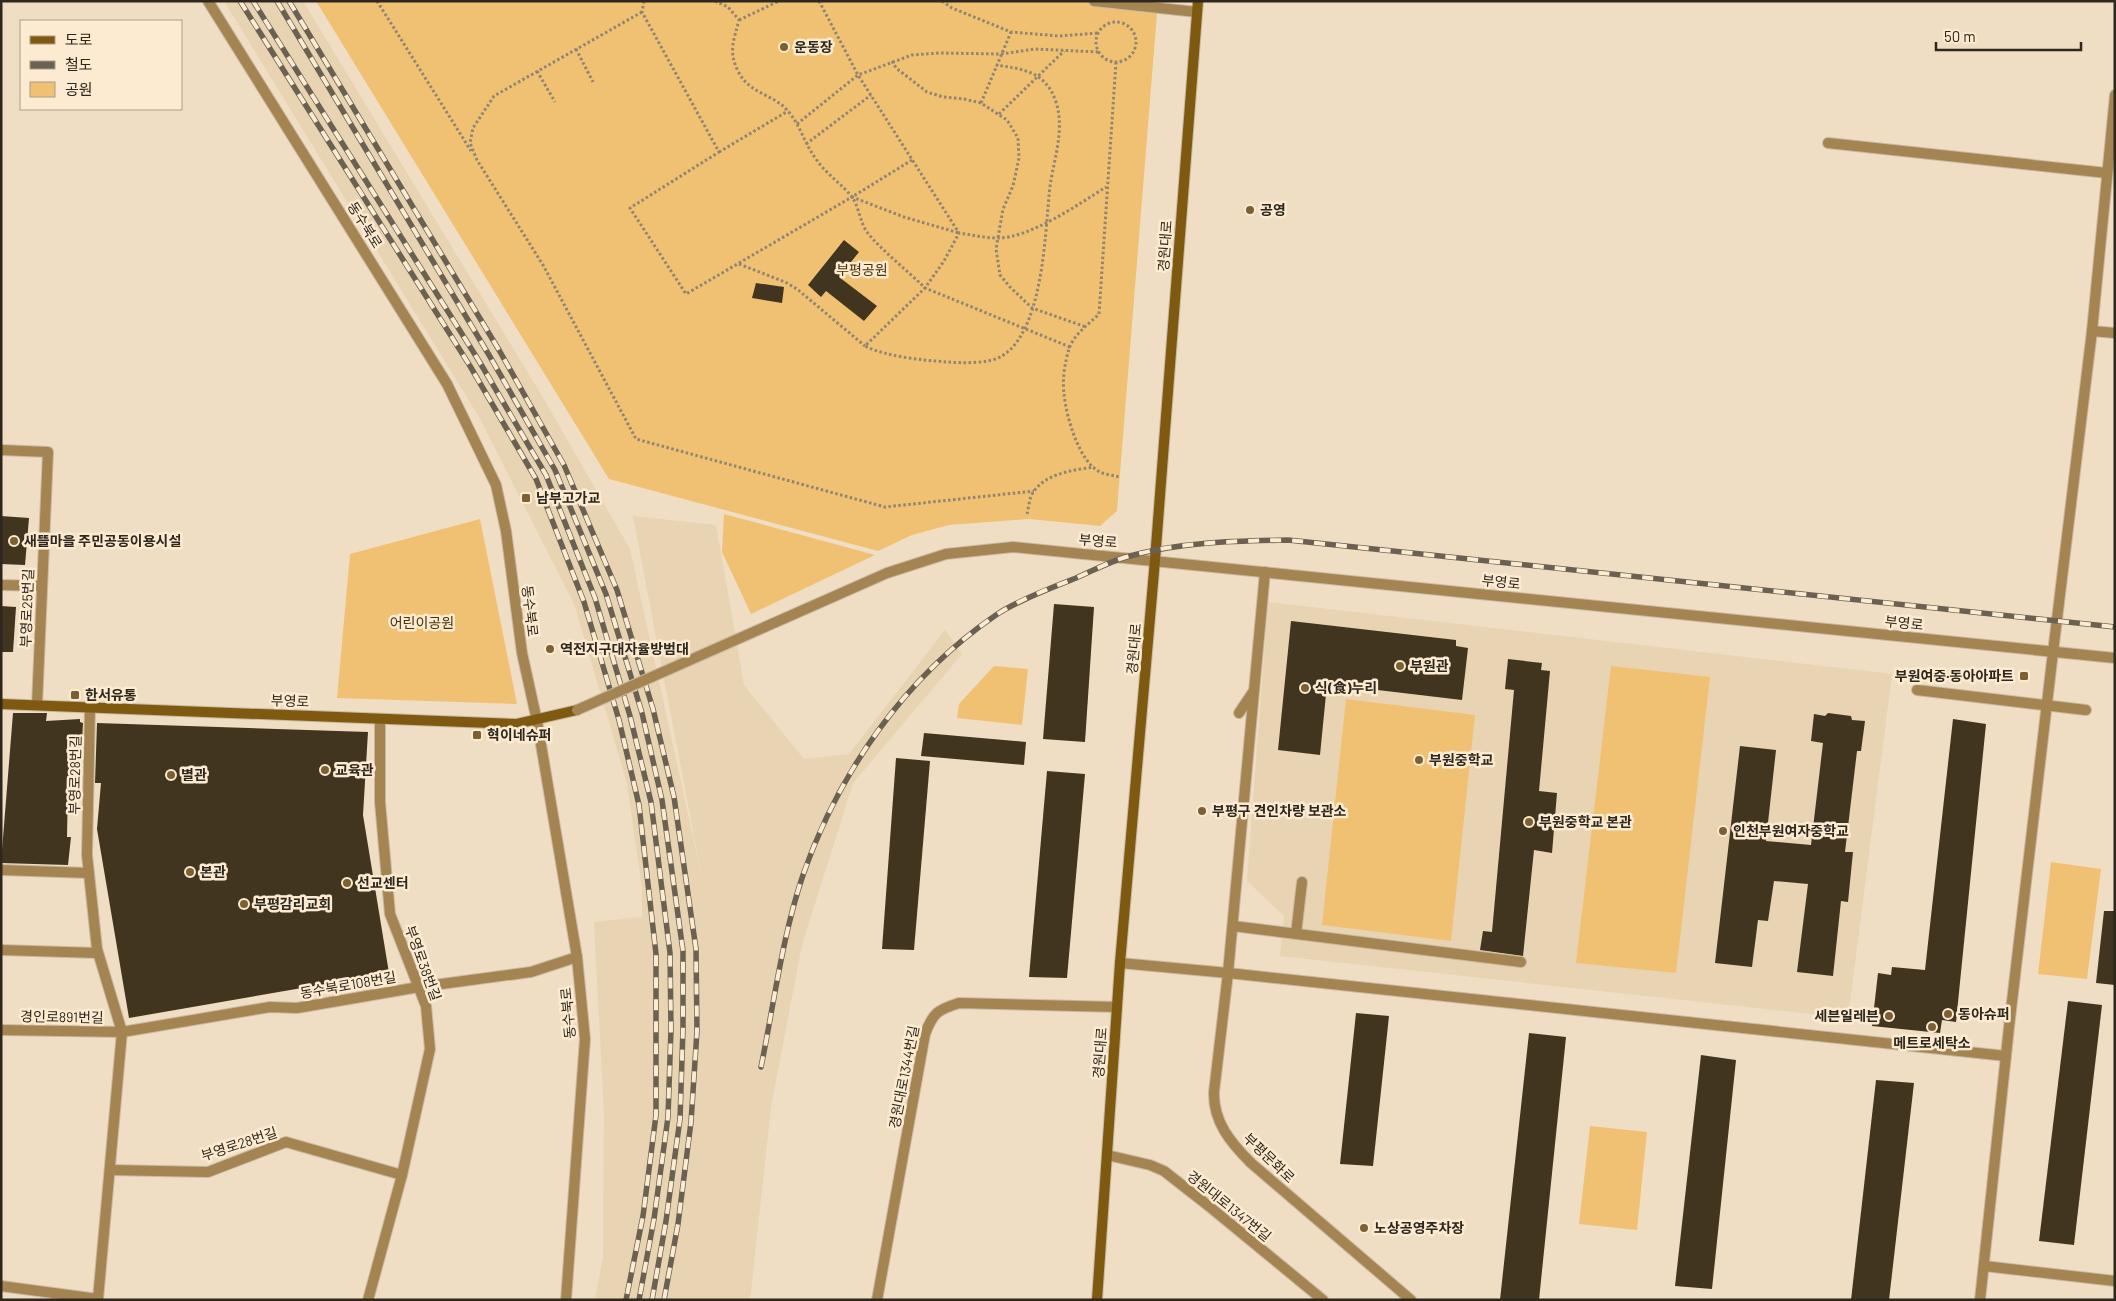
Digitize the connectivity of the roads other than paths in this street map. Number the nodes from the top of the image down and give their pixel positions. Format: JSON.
{"nodes":[{"id":1,"x":208,"y":1,"type":"edge"},
{"id":2,"x":1094,"y":1,"type":"edge"},
{"id":3,"x":1198,"y":6,"type":"edge"},
{"id":4,"x":2115,"y":95,"type":"edge"},
{"id":5,"x":1828,"y":143,"type":"dead end"},
{"id":6,"x":2107,"y":173,"type":"junction"},
{"id":7,"x":2092,"y":331,"type":"junction"},
{"id":8,"x":2115,"y":333,"type":"edge"},
{"id":9,"x":1,"y":450,"type":"edge"},
{"id":10,"x":1155,"y":560,"type":"junction"},
{"id":11,"x":1265,"y":572,"type":"junction"},
{"id":12,"x":1,"y":585,"type":"edge"},
{"id":13,"x":42,"y":586,"type":"junction"},
{"id":14,"x":2053,"y":652,"type":"junction"},
{"id":15,"x":2115,"y":658,"type":"edge"},
{"id":16,"x":1917,"y":690,"type":"dead end"},
{"id":17,"x":1254,"y":691,"type":"junction"},
{"id":18,"x":1,"y":704,"type":"edge"},
{"id":19,"x":37,"y":705,"type":"junction"},
{"id":20,"x":2047,"y":706,"type":"junction"},
{"id":21,"x":90,"y":707,"type":"junction"},
{"id":22,"x":577,"y":710,"type":"joint"},
{"id":23,"x":2086,"y":710,"type":"dead end"},
{"id":24,"x":1239,"y":713,"type":"dead end"},
{"id":25,"x":380,"y":719,"type":"junction"},
{"id":26,"x":537,"y":721,"type":"junction"},
{"id":27,"x":1,"y":870,"type":"edge"},
{"id":28,"x":89,"y":873,"type":"junction"},
{"id":29,"x":1302,"y":882,"type":"dead end"},
{"id":30,"x":1233,"y":926,"type":"junction"},
{"id":31,"x":1296,"y":934,"type":"junction"},
{"id":32,"x":1,"y":950,"type":"edge"},
{"id":33,"x":98,"y":953,"type":"junction"},
{"id":34,"x":577,"y":957,"type":"junction"},
{"id":35,"x":1521,"y":962,"type":"dead end"},
{"id":36,"x":1120,"y":963,"type":"junction"},
{"id":37,"x":1228,"y":973,"type":"junction"},
{"id":38,"x":419,"y":987,"type":"junction"},
{"id":39,"x":1117,"y":1007,"type":"junction"},
{"id":40,"x":1,"y":1030,"type":"edge"},
{"id":41,"x":122,"y":1032,"type":"junction"},
{"id":42,"x":2006,"y":1056,"type":"junction"},
{"id":43,"x":1107,"y":1155,"type":"junction"},
{"id":44,"x":110,"y":1170,"type":"junction"},
{"id":45,"x":402,"y":1174,"type":"junction"},
{"id":46,"x":1984,"y":1266,"type":"junction"},
{"id":47,"x":2115,"y":1281,"type":"edge"},
{"id":48,"x":1,"y":1286,"type":"edge"},
{"id":49,"x":98,"y":1299,"type":"edge"},
{"id":50,"x":368,"y":1300,"type":"edge"},
{"id":51,"x":566,"y":1300,"type":"edge"},
{"id":52,"x":877,"y":1300,"type":"edge"},
{"id":53,"x":1097,"y":1300,"type":"edge"},
{"id":54,"x":1323,"y":1300,"type":"edge"},
{"id":55,"x":1411,"y":1300,"type":"edge"},
{"id":56,"x":1980,"y":1300,"type":"edge"}],
"edges":[{"from":1,"to":26,"type":"street","name":"동수북로"},
{"from":2,"to":3,"type":"street"},
{"from":3,"to":10,"type":"main road","name":"경원대로"},
{"from":4,"to":6,"type":"street"},
{"from":5,"to":6,"type":"street"},
{"from":6,"to":7,"type":"street"},
{"from":7,"to":8,"type":"street"},
{"from":7,"to":14,"type":"street"},
{"from":9,"to":13,"type":"street","name":"부영로25번길"},
{"from":10,"to":11,"type":"street","name":"부영로"},
{"from":10,"to":22,"type":"street","name":"부영로","bridge":true},
{"from":10,"to":36,"type":"main road","name":"경원대로"},
{"from":11,"to":14,"type":"street","name":"부영로"},
{"from":11,"to":17,"type":"street","name":"부평문화로"},
{"from":12,"to":13,"type":"street"},
{"from":13,"to":19,"type":"street","name":"부영로25번길"},
{"from":14,"to":15,"type":"street","name":"부영로"},
{"from":14,"to":20,"type":"street"},
{"from":16,"to":20,"type":"street"},
{"from":17,"to":24,"type":"street"},
{"from":17,"to":30,"type":"street","name":"부평문화로"},
{"from":18,"to":19,"type":"main road","name":"부영로"},
{"from":19,"to":21,"type":"main road","name":"부영로"},
{"from":20,"to":23,"type":"street"},
{"from":20,"to":42,"type":"street"},
{"from":21,"to":25,"type":"main road","name":"부영로"},
{"from":21,"to":28,"type":"street","name":"부영로28번길"},
{"from":22,"to":26,"type":"main road","name":"부영로"},
{"from":25,"to":26,"type":"main road","name":"부영로"},
{"from":25,"to":38,"type":"street","name":"부영로38번길"},
{"from":26,"to":34,"type":"street","name":"동수북로"},
{"from":27,"to":28,"type":"street"},
{"from":28,"to":33,"type":"street","name":"부영로28번길"},
{"from":29,"to":31,"type":"street"},
{"from":30,"to":31,"type":"street"},
{"from":30,"to":37,"type":"street","name":"부평문화로"},
{"from":31,"to":35,"type":"street"},
{"from":32,"to":33,"type":"street"},
{"from":33,"to":41,"type":"street","name":"부영로28번길"},
{"from":34,"to":38,"type":"street","name":"동수북로108번길"},
{"from":34,"to":51,"type":"street","name":"동수북로"},
{"from":36,"to":37,"type":"street"},
{"from":36,"to":39,"type":"main road","name":"경원대로"},
{"from":37,"to":42,"type":"street"},
{"from":37,"to":55,"type":"street","name":"부평문화로"},
{"from":38,"to":41,"type":"street","name":"동수북로108번길"},
{"from":38,"to":45,"type":"street","name":"부영로38번길"},
{"from":39,"to":43,"type":"main road","name":"경원대로"},
{"from":39,"to":52,"type":"street","name":"경원대로1344번길"},
{"from":40,"to":41,"type":"street","name":"경인로891번길"},
{"from":41,"to":44,"type":"street","name":"부영로28번길"},
{"from":42,"to":46,"type":"street"},
{"from":43,"to":53,"type":"main road","name":"경원대로"},
{"from":43,"to":54,"type":"street","name":"경원대로1347번길"},
{"from":44,"to":45,"type":"street","name":"부영로28번길"},
{"from":44,"to":49,"type":"street","name":"부영로28번길"},
{"from":45,"to":50,"type":"street","name":"부영로38번길"},
{"from":46,"to":47,"type":"street"},
{"from":46,"to":56,"type":"street"},
{"from":48,"to":49,"type":"street"}]}
